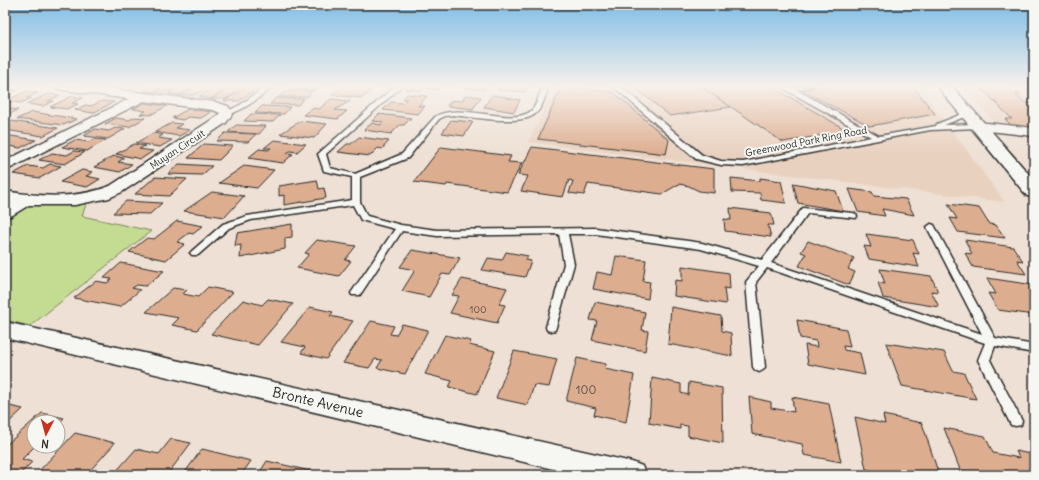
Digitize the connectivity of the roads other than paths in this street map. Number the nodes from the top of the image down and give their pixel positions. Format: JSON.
{"nodes":[{"id":1,"x":120,"y":108,"type":"edge"},
{"id":2,"x":222,"y":108,"type":"edge"},
{"id":3,"x":236,"y":108,"type":"edge"},
{"id":4,"x":374,"y":108,"type":"edge"},
{"id":5,"x":536,"y":108,"type":"edge"},
{"id":6,"x":642,"y":108,"type":"edge"},
{"id":7,"x":825,"y":108,"type":"edge"},
{"id":8,"x":962,"y":108,"type":"edge"},
{"id":9,"x":227,"y":113,"type":"junction"},
{"id":10,"x":972,"y":120,"type":"junction"},
{"id":11,"x":930,"y":128,"type":"junction"},
{"id":12,"x":1034,"y":132,"type":"edge"},
{"id":13,"x":876,"y":137,"type":"junction"},
{"id":14,"x":5,"y":167,"type":"edge"},
{"id":15,"x":356,"y":176,"type":"junction"},
{"id":16,"x":1034,"y":192,"type":"edge"},
{"id":17,"x":6,"y":201,"type":"edge"},
{"id":18,"x":356,"y":202,"type":"junction"},
{"id":19,"x":853,"y":216,"type":"dead end"},
{"id":20,"x":931,"y":227,"type":"dead end"},
{"id":21,"x":400,"y":228,"type":"junction"},
{"id":22,"x":563,"y":232,"type":"junction"},
{"id":23,"x":195,"y":253,"type":"dead end"},
{"id":24,"x":764,"y":264,"type":"junction"},
{"id":25,"x":356,"y":293,"type":"dead end"},
{"id":26,"x":551,"y":328,"type":"dead end"},
{"id":27,"x":5,"y":330,"type":"edge"},
{"id":28,"x":991,"y":341,"type":"junction"},
{"id":29,"x":1034,"y":349,"type":"edge"},
{"id":30,"x":759,"y":367,"type":"dead end"},
{"id":31,"x":1016,"y":421,"type":"dead end"},
{"id":32,"x":632,"y":475,"type":"edge"}],
"edges":[{"from":1,"to":14,"type":"street"},
{"from":2,"to":9,"type":"street"},
{"from":3,"to":9,"type":"lane"},
{"from":4,"to":15,"type":"lane"},
{"from":5,"to":15,"type":"lane"},
{"from":6,"to":13,"type":"lane","name":"Greenwood Park Ring Road"},
{"from":7,"to":13,"type":"lane"},
{"from":8,"to":10,"type":"main road"},
{"from":9,"to":17,"type":"street","name":"Muyan Circuit"},
{"from":10,"to":11,"type":"lane"},
{"from":10,"to":11,"type":"lane"},
{"from":10,"to":12,"type":"street"},
{"from":10,"to":16,"type":"main road"},
{"from":11,"to":13,"type":"lane","name":"Greenwood Park Ring Road"},
{"from":15,"to":18,"type":"lane"},
{"from":18,"to":21,"type":"lane"},
{"from":18,"to":23,"type":"lane"},
{"from":19,"to":24,"type":"lane"},
{"from":20,"to":28,"type":"lane"},
{"from":21,"to":22,"type":"lane"},
{"from":21,"to":25,"type":"lane"},
{"from":22,"to":24,"type":"lane"},
{"from":22,"to":26,"type":"lane"},
{"from":24,"to":28,"type":"lane"},
{"from":24,"to":30,"type":"lane"},
{"from":27,"to":32,"type":"street","name":"Bronte Avenue"},
{"from":28,"to":29,"type":"lane"},
{"from":28,"to":31,"type":"lane"}]}
